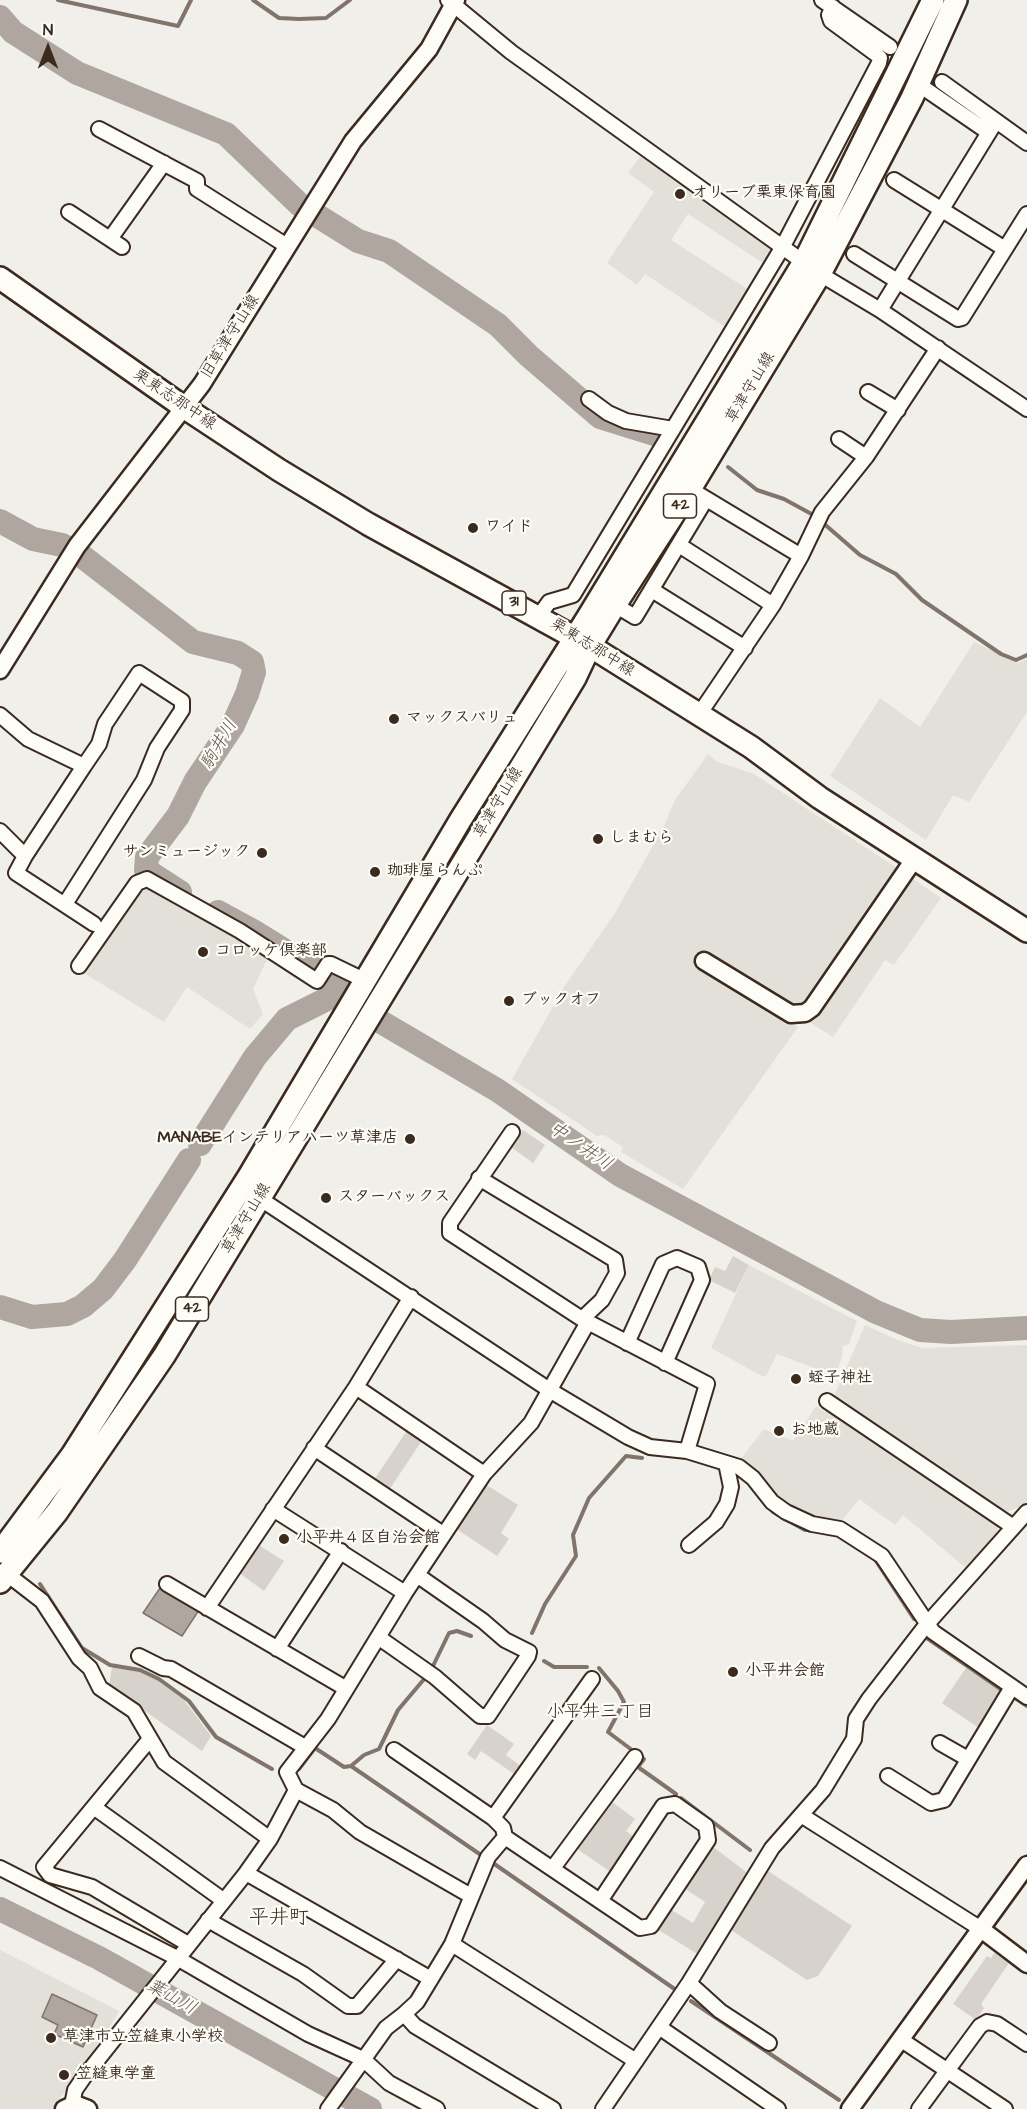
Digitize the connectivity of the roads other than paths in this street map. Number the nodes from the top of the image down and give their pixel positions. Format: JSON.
{"nodes":[{"id":1,"x":933,"y":0,"type":"edge"},
{"id":2,"x":956,"y":0,"type":"edge"},
{"id":3,"x":453,"y":1,"type":"edge"},
{"id":4,"x":828,"y":4,"type":"edge"},
{"id":5,"x":890,"y":47,"type":"dead end"},
{"id":6,"x":942,"y":82,"type":"dead end"},
{"id":7,"x":918,"y":84,"type":"junction"},
{"id":8,"x":992,"y":127,"type":"junction"},
{"id":9,"x":99,"y":129,"type":"dead end"},
{"id":10,"x":1027,"y":143,"type":"edge"},
{"id":11,"x":164,"y":163,"type":"junction"},
{"id":12,"x":894,"y":180,"type":"dead end"},
{"id":13,"x":942,"y":209,"type":"junction"},
{"id":14,"x":69,"y":212,"type":"dead end"},
{"id":15,"x":1027,"y":214,"type":"edge"},
{"id":16,"x":287,"y":246,"type":"junction"},
{"id":17,"x":782,"y":248,"type":"junction"},
{"id":18,"x":1005,"y":249,"type":"junction"},
{"id":19,"x":854,"y":254,"type":"dead end"},
{"id":20,"x":812,"y":268,"type":"junction"},
{"id":21,"x":0,"y":278,"type":"edge"},
{"id":22,"x":897,"y":281,"type":"junction"},
{"id":23,"x":879,"y":310,"type":"junction"},
{"id":24,"x":938,"y":348,"type":"junction"},
{"id":25,"x":868,"y":392,"type":"dead end"},
{"id":26,"x":589,"y":399,"type":"dead end"},
{"id":27,"x":185,"y":408,"type":"junction"},
{"id":28,"x":1027,"y":409,"type":"edge"},
{"id":29,"x":898,"y":410,"type":"junction"},
{"id":30,"x":673,"y":429,"type":"junction"},
{"id":31,"x":840,"y":439,"type":"dead end"},
{"id":32,"x":866,"y":457,"type":"junction"},
{"id":33,"x":698,"y":494,"type":"junction"},
{"id":34,"x":679,"y":545,"type":"junction"},
{"id":35,"x":801,"y":556,"type":"junction"},
{"id":36,"x":652,"y":590,"type":"junction"},
{"id":37,"x":773,"y":604,"type":"junction"},
{"id":38,"x":615,"y":605,"type":"junction"},
{"id":39,"x":539,"y":616,"type":"junction"},
{"id":40,"x":582,"y":641,"type":"junction"},
{"id":41,"x":745,"y":648,"type":"junction"},
{"id":42,"x":0,"y":670,"type":"edge"},
{"id":43,"x":0,"y":715,"type":"edge"},
{"id":44,"x":698,"y":716,"type":"junction"},
{"id":45,"x":84,"y":766,"type":"junction"},
{"id":46,"x":0,"y":831,"type":"edge"},
{"id":47,"x":25,"y":856,"type":"junction"},
{"id":48,"x":915,"y":858,"type":"junction"},
{"id":49,"x":65,"y":904,"type":"junction"},
{"id":50,"x":94,"y":924,"type":"dead end"},
{"id":51,"x":1027,"y":931,"type":"edge"},
{"id":52,"x":704,"y":961,"type":"dead end"},
{"id":53,"x":79,"y":966,"type":"dead end"},
{"id":54,"x":363,"y":984,"type":"junction"},
{"id":55,"x":512,"y":1132,"type":"dead end"},
{"id":56,"x":479,"y":1178,"type":"junction"},
{"id":57,"x":259,"y":1197,"type":"junction"},
{"id":58,"x":411,"y":1297,"type":"junction"},
{"id":59,"x":585,"y":1321,"type":"junction"},
{"id":60,"x":627,"y":1343,"type":"junction"},
{"id":61,"x":666,"y":1363,"type":"junction"},
{"id":62,"x":356,"y":1387,"type":"junction"},
{"id":63,"x":551,"y":1391,"type":"junction"},
{"id":64,"x":827,"y":1401,"type":"dead end"},
{"id":65,"x":314,"y":1448,"type":"junction"},
{"id":66,"x":687,"y":1451,"type":"junction"},
{"id":67,"x":726,"y":1462,"type":"junction"},
{"id":68,"x":484,"y":1474,"type":"junction"},
{"id":69,"x":273,"y":1509,"type":"junction"},
{"id":70,"x":1027,"y":1512,"type":"edge"},
{"id":71,"x":1012,"y":1526,"type":"junction"},
{"id":72,"x":442,"y":1534,"type":"junction"},
{"id":73,"x":689,"y":1545,"type":"dead end"},
{"id":74,"x":341,"y":1551,"type":"junction"},
{"id":75,"x":0,"y":1552,"type":"edge"},
{"id":76,"x":417,"y":1575,"type":"junction"},
{"id":77,"x":4,"y":1578,"type":"edge"},
{"id":78,"x":167,"y":1584,"type":"dead end"},
{"id":79,"x":405,"y":1593,"type":"junction"},
{"id":80,"x":207,"y":1608,"type":"junction"},
{"id":81,"x":927,"y":1624,"type":"junction"},
{"id":82,"x":378,"y":1637,"type":"junction"},
{"id":83,"x":277,"y":1649,"type":"junction"},
{"id":84,"x":138,"y":1656,"type":"dead end"},
{"id":85,"x":592,"y":1680,"type":"dead end"},
{"id":86,"x":1012,"y":1687,"type":"junction"},
{"id":87,"x":345,"y":1688,"type":"junction"},
{"id":88,"x":1027,"y":1696,"type":"edge"},
{"id":89,"x":150,"y":1739,"type":"junction"},
{"id":90,"x":939,"y":1743,"type":"dead end"},
{"id":91,"x":305,"y":1747,"type":"junction"},
{"id":92,"x":394,"y":1750,"type":"dead end"},
{"id":93,"x":635,"y":1757,"type":"dead end"},
{"id":94,"x":968,"y":1759,"type":"junction"},
{"id":95,"x":888,"y":1776,"type":"dead end"},
{"id":96,"x":296,"y":1790,"type":"junction"},
{"id":97,"x":94,"y":1808,"type":"junction"},
{"id":98,"x":801,"y":1815,"type":"junction"},
{"id":99,"x":494,"y":1818,"type":"junction"},
{"id":100,"x":505,"y":1837,"type":"junction"},
{"id":101,"x":270,"y":1839,"type":"junction"},
{"id":102,"x":1027,"y":1865,"type":"edge"},
{"id":103,"x":0,"y":1868,"type":"edge"},
{"id":104,"x":553,"y":1868,"type":"junction"},
{"id":105,"x":246,"y":1873,"type":"junction"},
{"id":106,"x":471,"y":1896,"type":"junction"},
{"id":107,"x":223,"y":1900,"type":"junction"},
{"id":108,"x":600,"y":1901,"type":"junction"},
{"id":109,"x":208,"y":1920,"type":"junction"},
{"id":110,"x":981,"y":1929,"type":"junction"},
{"id":111,"x":188,"y":1944,"type":"junction"},
{"id":112,"x":452,"y":1944,"type":"junction"},
{"id":113,"x":177,"y":1958,"type":"junction"},
{"id":114,"x":397,"y":1959,"type":"junction"},
{"id":115,"x":1027,"y":1964,"type":"edge"},
{"id":116,"x":432,"y":1979,"type":"junction"},
{"id":117,"x":689,"y":1983,"type":"junction"},
{"id":118,"x":404,"y":2014,"type":"junction"},
{"id":119,"x":659,"y":2027,"type":"junction"},
{"id":120,"x":900,"y":2038,"type":"junction"},
{"id":121,"x":770,"y":2043,"type":"dead end"},
{"id":122,"x":1027,"y":2044,"type":"edge"},
{"id":123,"x":363,"y":2059,"type":"junction"},
{"id":124,"x":636,"y":2061,"type":"junction"},
{"id":125,"x":947,"y":2069,"type":"junction"},
{"id":126,"x":75,"y":2108,"type":"edge"},
{"id":127,"x":328,"y":2109,"type":"edge"},
{"id":128,"x":437,"y":2109,"type":"edge"},
{"id":129,"x":553,"y":2109,"type":"edge"},
{"id":130,"x":603,"y":2109,"type":"edge"},
{"id":131,"x":778,"y":2109,"type":"edge"},
{"id":132,"x":850,"y":2109,"type":"edge"},
{"id":133,"x":919,"y":2109,"type":"edge"},
{"id":134,"x":1005,"y":2109,"type":"edge"}],
"edges":[{"from":1,"to":20,"type":"main road","name":"草津守山線","number":"42"},
{"from":2,"to":7,"type":"main road","name":"草津守山線","number":"42"},
{"from":3,"to":16,"type":"street","name":"旧草津守山線"},
{"from":3,"to":17,"type":"street"},
{"from":4,"to":5,"type":"street"},
{"from":4,"to":17,"type":"street"},
{"from":6,"to":8,"type":"street"},
{"from":7,"to":8,"type":"street"},
{"from":7,"to":20,"type":"main road","name":"草津守山線","number":"42"},
{"from":8,"to":10,"type":"street"},
{"from":8,"to":13,"type":"street"},
{"from":9,"to":11,"type":"street"},
{"from":11,"to":14,"type":"street"},
{"from":11,"to":16,"type":"street"},
{"from":12,"to":13,"type":"street"},
{"from":13,"to":18,"type":"street"},
{"from":13,"to":22,"type":"street"},
{"from":15,"to":18,"type":"street"},
{"from":16,"to":27,"type":"street","name":"旧草津守山線"},
{"from":17,"to":20,"type":"street"},
{"from":17,"to":30,"type":"street"},
{"from":18,"to":22,"type":"street"},
{"from":19,"to":22,"type":"street"},
{"from":20,"to":23,"type":"street"},
{"from":20,"to":33,"type":"main road","name":"草津守山線","number":"42"},
{"from":20,"to":40,"type":"main road","name":"草津守山線","number":"42"},
{"from":21,"to":27,"type":"main road","name":"栗東志那中線","number":"31"},
{"from":22,"to":23,"type":"street"},
{"from":23,"to":24,"type":"street"},
{"from":24,"to":28,"type":"street"},
{"from":24,"to":29,"type":"street"},
{"from":25,"to":29,"type":"street"},
{"from":26,"to":30,"type":"street"},
{"from":27,"to":39,"type":"main road","name":"栗東志那中線","number":"31"},
{"from":27,"to":42,"type":"street","name":"旧草津守山線"},
{"from":29,"to":32,"type":"street"},
{"from":30,"to":39,"type":"street"},
{"from":31,"to":32,"type":"street"},
{"from":32,"to":35,"type":"street"},
{"from":33,"to":34,"type":"street"},
{"from":33,"to":35,"type":"street"},
{"from":33,"to":38,"type":"main road","name":"草津守山線","number":"42"},
{"from":34,"to":36,"type":"street"},
{"from":34,"to":37,"type":"street"},
{"from":35,"to":37,"type":"street"},
{"from":36,"to":38,"type":"street"},
{"from":36,"to":41,"type":"street"},
{"from":37,"to":41,"type":"street"},
{"from":38,"to":40,"type":"main road","name":"草津守山線","number":"42"},
{"from":39,"to":40,"type":"main road","name":"栗東志那中線","number":"31"},
{"from":40,"to":44,"type":"main road","name":"栗東志那中線","number":"31"},
{"from":40,"to":54,"type":"main road","name":"草津守山線","number":"42"},
{"from":40,"to":57,"type":"main road","name":"草津守山線","number":"42"},
{"from":41,"to":44,"type":"street"},
{"from":43,"to":45,"type":"street"},
{"from":44,"to":48,"type":"main road","name":"栗東志那中線","number":"31"},
{"from":45,"to":47,"type":"street"},
{"from":45,"to":49,"type":"street"},
{"from":46,"to":47,"type":"street"},
{"from":47,"to":49,"type":"street"},
{"from":48,"to":51,"type":"main road","name":"栗東志那中線","number":"31"},
{"from":48,"to":52,"type":"street"},
{"from":49,"to":50,"type":"street"},
{"from":53,"to":54,"type":"street"},
{"from":54,"to":75,"type":"main road","name":"草津守山線","number":"42"},
{"from":55,"to":56,"type":"street"},
{"from":56,"to":59,"type":"street"},
{"from":56,"to":59,"type":"street"},
{"from":57,"to":58,"type":"street"},
{"from":57,"to":77,"type":"main road","name":"草津守山線","number":"42"},
{"from":58,"to":62,"type":"street"},
{"from":58,"to":63,"type":"street"},
{"from":59,"to":60,"type":"street"},
{"from":59,"to":63,"type":"street"},
{"from":60,"to":61,"type":"street"},
{"from":60,"to":61,"type":"street"},
{"from":61,"to":66,"type":"street"},
{"from":62,"to":65,"type":"street"},
{"from":62,"to":68,"type":"street"},
{"from":63,"to":66,"type":"street"},
{"from":63,"to":68,"type":"street"},
{"from":64,"to":71,"type":"street"},
{"from":65,"to":69,"type":"street"},
{"from":65,"to":72,"type":"street"},
{"from":66,"to":67,"type":"street"},
{"from":67,"to":73,"type":"street"},
{"from":67,"to":81,"type":"street"},
{"from":68,"to":72,"type":"street"},
{"from":69,"to":74,"type":"street"},
{"from":69,"to":80,"type":"street"},
{"from":70,"to":71,"type":"street"},
{"from":71,"to":81,"type":"street"},
{"from":72,"to":76,"type":"street"},
{"from":74,"to":79,"type":"street"},
{"from":74,"to":83,"type":"street"},
{"from":76,"to":79,"type":"street"},
{"from":76,"to":82,"type":"street"},
{"from":77,"to":89,"type":"street"},
{"from":78,"to":80,"type":"street"},
{"from":79,"to":82,"type":"street"},
{"from":80,"to":83,"type":"street"},
{"from":81,"to":86,"type":"street"},
{"from":81,"to":98,"type":"street"},
{"from":82,"to":87,"type":"street"},
{"from":83,"to":87,"type":"street"},
{"from":84,"to":91,"type":"street"},
{"from":85,"to":99,"type":"street"},
{"from":86,"to":88,"type":"street"},
{"from":86,"to":94,"type":"street"},
{"from":87,"to":91,"type":"street"},
{"from":89,"to":97,"type":"street"},
{"from":89,"to":101,"type":"street"},
{"from":90,"to":94,"type":"street"},
{"from":91,"to":96,"type":"street"},
{"from":92,"to":99,"type":"street"},
{"from":93,"to":104,"type":"street"},
{"from":94,"to":95,"type":"street"},
{"from":96,"to":101,"type":"street"},
{"from":96,"to":106,"type":"street"},
{"from":97,"to":107,"type":"street"},
{"from":97,"to":111,"type":"street"},
{"from":98,"to":110,"type":"street"},
{"from":98,"to":117,"type":"street"},
{"from":99,"to":100,"type":"street"},
{"from":100,"to":104,"type":"street"},
{"from":100,"to":106,"type":"street"},
{"from":101,"to":105,"type":"street"},
{"from":102,"to":110,"type":"street"},
{"from":103,"to":113,"type":"street"},
{"from":104,"to":108,"type":"street"},
{"from":105,"to":107,"type":"street"},
{"from":105,"to":114,"type":"street"},
{"from":106,"to":112,"type":"street"},
{"from":107,"to":109,"type":"street"},
{"from":108,"to":108,"type":"street"},
{"from":109,"to":111,"type":"street"},
{"from":109,"to":114,"type":"street"},
{"from":110,"to":115,"type":"street"},
{"from":110,"to":120,"type":"street"},
{"from":111,"to":113,"type":"street"},
{"from":112,"to":116,"type":"street"},
{"from":112,"to":124,"type":"street"},
{"from":113,"to":123,"type":"street"},
{"from":113,"to":126,"type":"street"},
{"from":114,"to":116,"type":"street"},
{"from":116,"to":118,"type":"street"},
{"from":117,"to":119,"type":"street"},
{"from":117,"to":121,"type":"street"},
{"from":118,"to":123,"type":"street"},
{"from":118,"to":129,"type":"street"},
{"from":119,"to":124,"type":"street"},
{"from":119,"to":131,"type":"street"},
{"from":120,"to":125,"type":"street"},
{"from":120,"to":132,"type":"street"},
{"from":122,"to":125,"type":"street"},
{"from":123,"to":127,"type":"street"},
{"from":123,"to":128,"type":"street"},
{"from":124,"to":130,"type":"street"},
{"from":125,"to":133,"type":"street"},
{"from":125,"to":134,"type":"street"}]}
